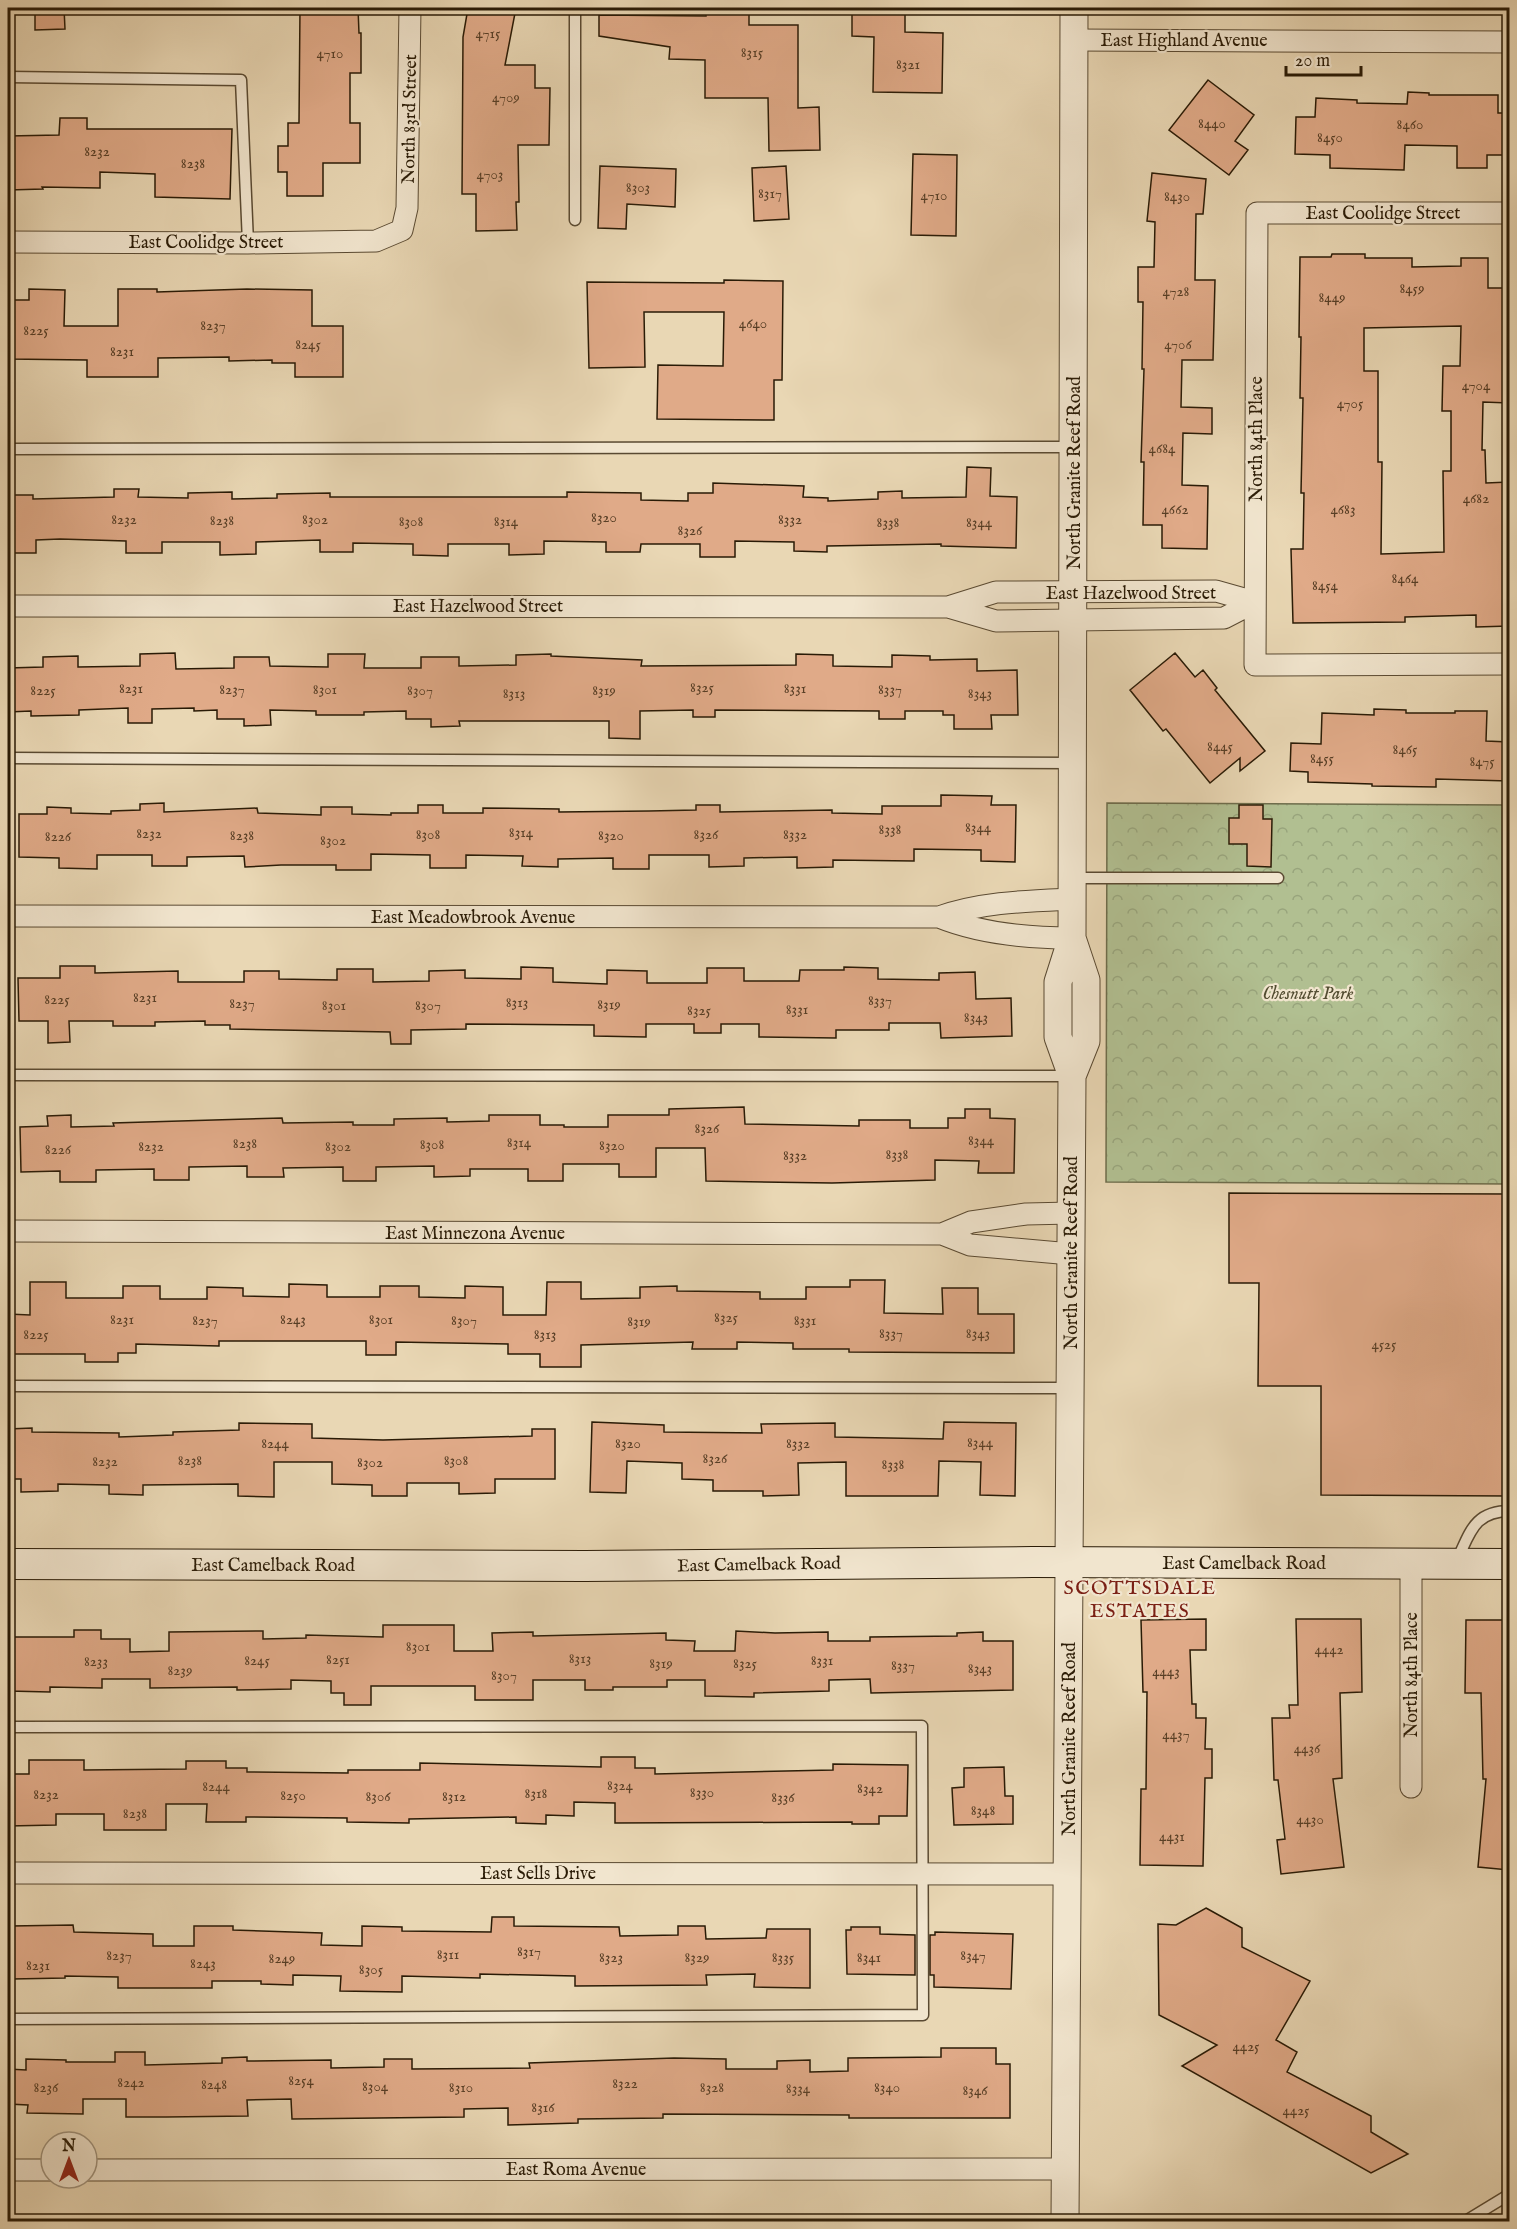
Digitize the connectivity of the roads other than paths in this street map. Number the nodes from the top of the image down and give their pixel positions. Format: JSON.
{"nodes":[{"id":1,"x":410,"y":8,"type":"edge"},
{"id":2,"x":575,"y":8,"type":"edge"},
{"id":3,"x":1074,"y":8,"type":"edge"},
{"id":4,"x":1075,"y":40,"type":"junction"},
{"id":5,"x":1509,"y":42,"type":"edge"},
{"id":6,"x":8,"y":77,"type":"edge"},
{"id":7,"x":1257,"y":213,"type":"joint"},
{"id":8,"x":1509,"y":213,"type":"edge"},
{"id":9,"x":575,"y":220,"type":"dead end"},
{"id":10,"x":402,"y":231,"type":"joint"},
{"id":11,"x":8,"y":242,"type":"edge"},
{"id":12,"x":248,"y":243,"type":"junction"},
{"id":13,"x":1074,"y":447,"type":"junction"},
{"id":14,"x":8,"y":449,"type":"edge"},
{"id":15,"x":1073,"y":592,"type":"junction"},
{"id":16,"x":1167,"y":592,"type":"junction"},
{"id":17,"x":1255,"y":602,"type":"junction"},
{"id":18,"x":8,"y":606,"type":"edge"},
{"id":19,"x":948,"y":607,"type":"junction"},
{"id":20,"x":1167,"y":619,"type":"junction"},
{"id":21,"x":1073,"y":620,"type":"junction"},
{"id":22,"x":1509,"y":664,"type":"edge"},
{"id":23,"x":8,"y":758,"type":"edge"},
{"id":24,"x":1073,"y":763,"type":"junction"},
{"id":25,"x":1278,"y":878,"type":"dead end"},
{"id":26,"x":1072,"y":888,"type":"junction"},
{"id":27,"x":8,"y":916,"type":"edge"},
{"id":28,"x":939,"y":917,"type":"junction"},
{"id":29,"x":1072,"y":938,"type":"junction"},
{"id":30,"x":8,"y":1075,"type":"edge"},
{"id":31,"x":1072,"y":1076,"type":"junction"},
{"id":32,"x":1071,"y":1213,"type":"junction"},
{"id":33,"x":8,"y":1231,"type":"edge"},
{"id":34,"x":942,"y":1234,"type":"junction"},
{"id":35,"x":1071,"y":1254,"type":"junction"},
{"id":36,"x":8,"y":1386,"type":"edge"},
{"id":37,"x":1071,"y":1388,"type":"junction"},
{"id":38,"x":1509,"y":1511,"type":"edge"},
{"id":39,"x":1071,"y":1562,"type":"junction"},
{"id":40,"x":8,"y":1564,"type":"edge"},
{"id":41,"x":1411,"y":1564,"type":"junction"},
{"id":42,"x":1455,"y":1564,"type":"junction"},
{"id":43,"x":1509,"y":1564,"type":"edge"},
{"id":44,"x":8,"y":1727,"type":"edge"},
{"id":45,"x":1411,"y":1787,"type":"dead end"},
{"id":46,"x":8,"y":1873,"type":"edge"},
{"id":47,"x":923,"y":1874,"type":"junction"},
{"id":48,"x":1068,"y":1874,"type":"junction"},
{"id":49,"x":8,"y":2019,"type":"edge"},
{"id":50,"x":1065,"y":2169,"type":"junction"},
{"id":51,"x":8,"y":2170,"type":"edge"},
{"id":52,"x":39,"y":2170,"type":"edge"},
{"id":53,"x":99,"y":2170,"type":"edge"},
{"id":54,"x":1509,"y":2194,"type":"edge"},
{"id":55,"x":1065,"y":2222,"type":"edge"},
{"id":56,"x":1464,"y":2222,"type":"edge"}],
"edges":[{"from":1,"to":10,"type":"street","name":"North 83rd Street"},
{"from":2,"to":9,"type":"lane"},
{"from":3,"to":4,"type":"street","name":"North Granite Reef Road"},
{"from":4,"to":5,"type":"street","name":"East Highland Avenue"},
{"from":4,"to":13,"type":"street","name":"North Granite Reef Road"},
{"from":6,"to":12,"type":"lane"},
{"from":7,"to":8,"type":"street","name":"East Coolidge Street"},
{"from":7,"to":17,"type":"street","name":"North 84th Place"},
{"from":10,"to":12,"type":"street","name":"East Coolidge Street"},
{"from":11,"to":12,"type":"street","name":"East Coolidge Street"},
{"from":13,"to":14,"type":"lane"},
{"from":13,"to":15,"type":"street","name":"North Granite Reef Road"},
{"from":15,"to":16,"type":"street","name":"East Hazelwood Street"},
{"from":15,"to":19,"type":"street","name":"East Hazelwood Street"},
{"from":15,"to":21,"type":"street","name":"North Granite Reef Road"},
{"from":16,"to":17,"type":"street","name":"East Hazelwood Street"},
{"from":16,"to":20,"type":"street"},
{"from":17,"to":20,"type":"street","name":"East Hazelwood Street"},
{"from":17,"to":22,"type":"street","name":"North 84th Place"},
{"from":18,"to":19,"type":"street","name":"East Hazelwood Street"},
{"from":19,"to":21,"type":"street","name":"East Hazelwood Street"},
{"from":20,"to":21,"type":"street","name":"East Hazelwood Street"},
{"from":21,"to":24,"type":"street","name":"North Granite Reef Road"},
{"from":23,"to":24,"type":"lane"},
{"from":24,"to":26,"type":"street","name":"North Granite Reef Road"},
{"from":25,"to":26,"type":"lane"},
{"from":26,"to":28,"type":"street","name":"East Meadowbrook Avenue"},
{"from":26,"to":29,"type":"street","name":"North Granite Reef Road"},
{"from":27,"to":28,"type":"street","name":"East Meadowbrook Avenue"},
{"from":28,"to":29,"type":"street","name":"East Meadowbrook Avenue"},
{"from":29,"to":31,"type":"street","name":"North Granite Reef Road"},
{"from":30,"to":31,"type":"lane"},
{"from":31,"to":32,"type":"street","name":"North Granite Reef Road"},
{"from":32,"to":34,"type":"street","name":"East Minnezona Avenue"},
{"from":32,"to":35,"type":"street","name":"North Granite Reef Road"},
{"from":33,"to":34,"type":"street","name":"East Minnezona Avenue"},
{"from":34,"to":35,"type":"street","name":"East Minnezona Avenue"},
{"from":35,"to":37,"type":"street","name":"North Granite Reef Road"},
{"from":36,"to":37,"type":"lane"},
{"from":37,"to":39,"type":"street","name":"North Granite Reef Road"},
{"from":38,"to":42,"type":"lane"},
{"from":39,"to":40,"type":"main road","name":"East Camelback Road"},
{"from":39,"to":41,"type":"main road","name":"East Camelback Road"},
{"from":39,"to":48,"type":"street","name":"North Granite Reef Road"},
{"from":41,"to":42,"type":"main road","name":"East Camelback Road"},
{"from":41,"to":45,"type":"street","name":"North 84th Place"},
{"from":42,"to":43,"type":"main road","name":"East Camelback Road"},
{"from":44,"to":47,"type":"lane"},
{"from":46,"to":47,"type":"street","name":"East Sells Drive"},
{"from":47,"to":48,"type":"street","name":"East Sells Drive"},
{"from":47,"to":49,"type":"lane"},
{"from":48,"to":50,"type":"street","name":"North Granite Reef Road"},
{"from":50,"to":53,"type":"street","name":"East Roma Avenue"},
{"from":50,"to":55,"type":"street","name":"North Granite Reef Road"},
{"from":51,"to":52,"type":"street"},
{"from":54,"to":56,"type":"lane"}]}
